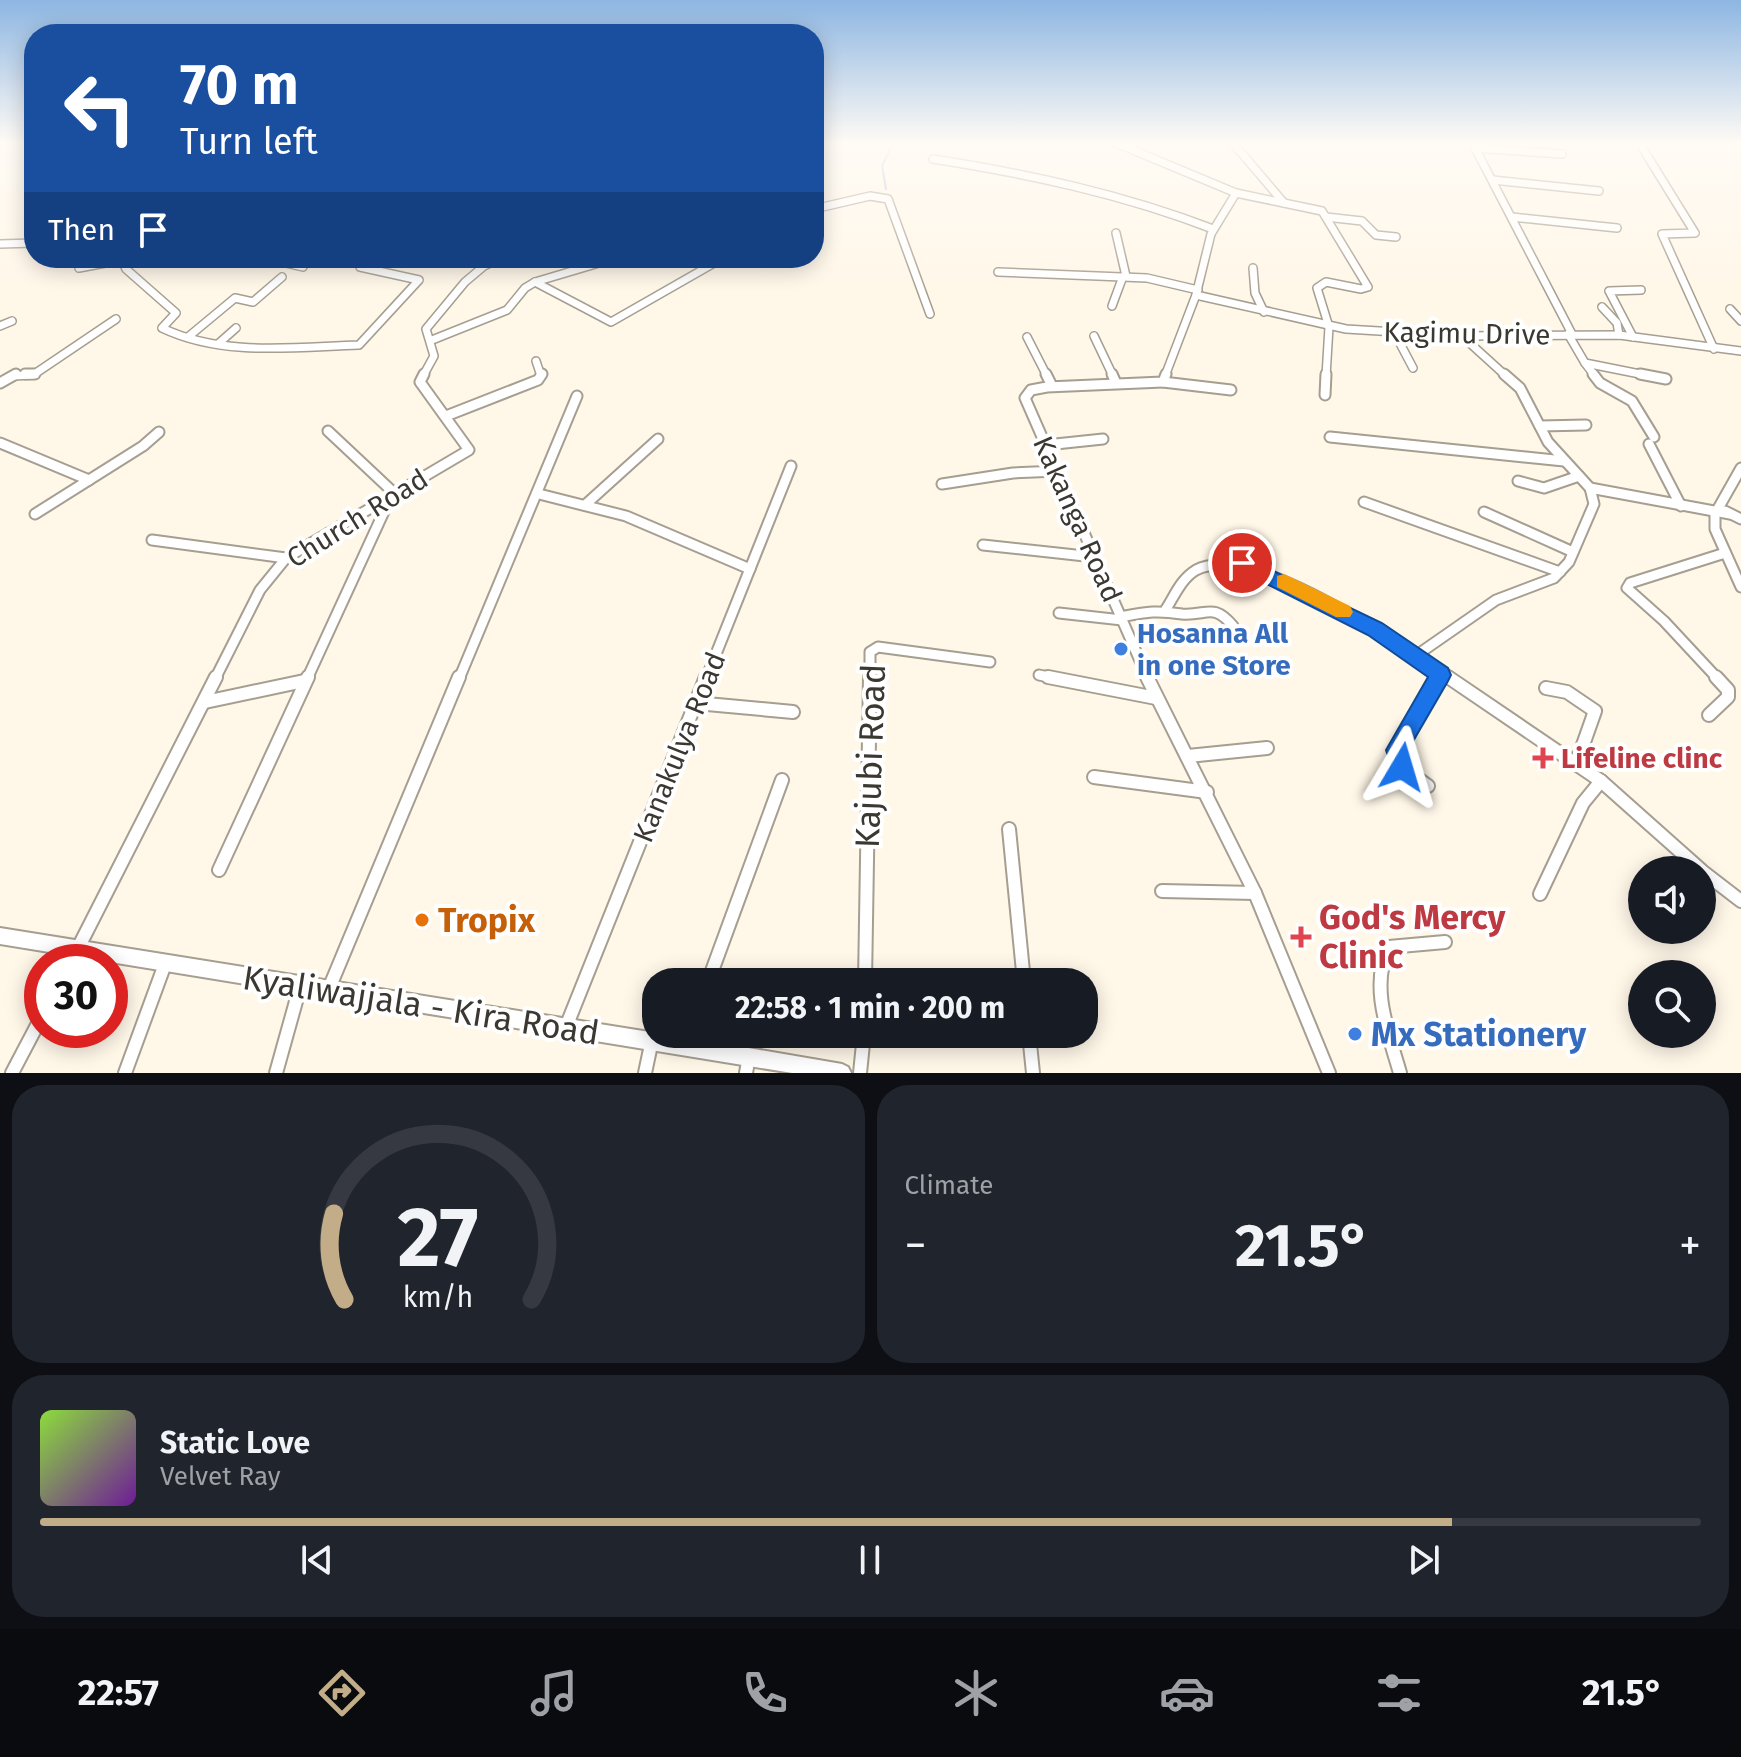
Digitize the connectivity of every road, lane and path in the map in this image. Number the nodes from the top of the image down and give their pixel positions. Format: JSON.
{"nodes":[{"id":1,"x":1100,"y":193,"type":"edge"},
{"id":2,"x":1236,"y":193,"type":"joint"},
{"id":3,"x":1276,"y":193,"type":"edge"},
{"id":4,"x":1500,"y":193,"type":"edge"},
{"id":5,"x":1670,"y":193,"type":"edge"},
{"id":6,"x":1284,"y":203,"type":"junction"},
{"id":7,"x":824,"y":207,"type":"edge"},
{"id":8,"x":1326,"y":217,"type":"junction"},
{"id":9,"x":1512,"y":217,"type":"junction"},
{"id":10,"x":1617,"y":228,"type":"dead end"},
{"id":11,"x":1213,"y":229,"type":"junction"},
{"id":12,"x":1116,"y":233,"type":"dead end"},
{"id":13,"x":1396,"y":237,"type":"dead end"},
{"id":14,"x":24,"y":243,"type":"edge"},
{"id":15,"x":0,"y":244,"type":"edge"},
{"id":16,"x":126,"y":268,"type":"edge"},
{"id":17,"x":365,"y":268,"type":"edge"},
{"id":18,"x":485,"y":268,"type":"edge"},
{"id":19,"x":582,"y":268,"type":"edge"},
{"id":20,"x":706,"y":268,"type":"edge"},
{"id":21,"x":1253,"y":268,"type":"dead end"},
{"id":22,"x":998,"y":272,"type":"dead end"},
{"id":23,"x":282,"y":277,"type":"dead end"},
{"id":24,"x":1124,"y":278,"type":"junction"},
{"id":25,"x":535,"y":282,"type":"junction"},
{"id":26,"x":1641,"y":290,"type":"dead end"},
{"id":27,"x":1197,"y":293,"type":"junction"},
{"id":28,"x":1112,"y":306,"type":"dead end"},
{"id":29,"x":1602,"y":307,"type":"dead end"},
{"id":30,"x":1730,"y":309,"type":"dead end"},
{"id":31,"x":1264,"y":312,"type":"junction"},
{"id":32,"x":930,"y":314,"type":"dead end"},
{"id":33,"x":116,"y":319,"type":"dead end"},
{"id":34,"x":12,"y":321,"type":"dead end"},
{"id":35,"x":1741,"y":321,"type":"edge"},
{"id":36,"x":0,"y":326,"type":"edge"},
{"id":37,"x":1329,"y":327,"type":"junction"},
{"id":38,"x":236,"y":328,"type":"dead end"},
{"id":39,"x":1395,"y":334,"type":"junction"},
{"id":40,"x":1570,"y":334,"type":"junction"},
{"id":41,"x":1619,"y":335,"type":"junction"},
{"id":42,"x":1094,"y":336,"type":"dead end"},
{"id":43,"x":1462,"y":336,"type":"junction"},
{"id":44,"x":188,"y":337,"type":"junction"},
{"id":45,"x":1027,"y":337,"type":"dead end"},
{"id":46,"x":1633,"y":337,"type":"junction"},
{"id":47,"x":432,"y":340,"type":"junction"},
{"id":48,"x":218,"y":344,"type":"junction"},
{"id":49,"x":1714,"y":349,"type":"junction"},
{"id":50,"x":1741,"y":351,"type":"edge"},
{"id":51,"x":536,"y":361,"type":"dead end"},
{"id":52,"x":1585,"y":363,"type":"junction"},
{"id":53,"x":1413,"y":368,"type":"dead end"},
{"id":54,"x":1666,"y":379,"type":"dead end"},
{"id":55,"x":1163,"y":382,"type":"junction"},
{"id":56,"x":0,"y":383,"type":"edge"},
{"id":57,"x":1116,"y":383,"type":"junction"},
{"id":58,"x":1052,"y":386,"type":"junction"},
{"id":59,"x":1231,"y":390,"type":"dead end"},
{"id":60,"x":1325,"y":395,"type":"dead end"},
{"id":61,"x":577,"y":396,"type":"dead end"},
{"id":62,"x":446,"y":416,"type":"junction"},
{"id":63,"x":1586,"y":425,"type":"dead end"},
{"id":64,"x":1540,"y":426,"type":"junction"},
{"id":65,"x":328,"y":431,"type":"dead end"},
{"id":66,"x":159,"y":432,"type":"dead end"},
{"id":67,"x":1330,"y":437,"type":"dead end"},
{"id":68,"x":658,"y":439,"type":"dead end"},
{"id":69,"x":1103,"y":439,"type":"dead end"},
{"id":70,"x":0,"y":443,"type":"edge"},
{"id":71,"x":1046,"y":445,"type":"junction"},
{"id":72,"x":1564,"y":461,"type":"junction"},
{"id":73,"x":791,"y":466,"type":"dead end"},
{"id":74,"x":1741,"y":468,"type":"edge"},
{"id":75,"x":1058,"y":471,"type":"junction"},
{"id":76,"x":1579,"y":476,"type":"junction"},
{"id":77,"x":89,"y":480,"type":"junction"},
{"id":78,"x":1518,"y":481,"type":"dead end"},
{"id":79,"x":942,"y":484,"type":"dead end"},
{"id":80,"x":1590,"y":488,"type":"junction"},
{"id":81,"x":393,"y":492,"type":"junction"},
{"id":82,"x":539,"y":494,"type":"junction"},
{"id":83,"x":1364,"y":502,"type":"dead end"},
{"id":84,"x":585,"y":505,"type":"junction"},
{"id":85,"x":1681,"y":506,"type":"junction"},
{"id":86,"x":1716,"y":511,"type":"junction"},
{"id":87,"x":1484,"y":512,"type":"dead end"},
{"id":88,"x":35,"y":514,"type":"dead end"},
{"id":89,"x":1741,"y":519,"type":"edge"},
{"id":90,"x":152,"y":540,"type":"dead end"},
{"id":91,"x":983,"y":545,"type":"dead end"},
{"id":92,"x":1573,"y":552,"type":"junction"},
{"id":93,"x":1725,"y":553,"type":"junction"},
{"id":94,"x":1094,"y":557,"type":"junction"},
{"id":95,"x":286,"y":558,"type":"junction"},
{"id":96,"x":750,"y":569,"type":"junction"},
{"id":97,"x":1560,"y":572,"type":"junction"},
{"id":98,"x":1741,"y":587,"type":"edge"},
{"id":99,"x":1166,"y":609,"type":"junction"},
{"id":100,"x":1059,"y":613,"type":"dead end"},
{"id":101,"x":1121,"y":619,"type":"junction"},
{"id":102,"x":1233,"y":626,"type":"dead end"},
{"id":103,"x":1414,"y":657,"type":"junction"},
{"id":104,"x":990,"y":662,"type":"dead end"},
{"id":105,"x":1039,"y":675,"type":"dead end"},
{"id":106,"x":1440,"y":675,"type":"junction"},
{"id":107,"x":304,"y":681,"type":"junction"},
{"id":108,"x":1546,"y":688,"type":"dead end"},
{"id":109,"x":1156,"y":698,"type":"junction"},
{"id":110,"x":205,"y":702,"type":"junction"},
{"id":111,"x":696,"y":703,"type":"junction"},
{"id":112,"x":793,"y":712,"type":"dead end"},
{"id":113,"x":1709,"y":715,"type":"dead end"},
{"id":114,"x":1267,"y":748,"type":"dead end"},
{"id":115,"x":1188,"y":756,"type":"junction"},
{"id":116,"x":1577,"y":762,"type":"junction"},
{"id":117,"x":1094,"y":777,"type":"dead end"},
{"id":118,"x":782,"y":780,"type":"dead end"},
{"id":119,"x":1601,"y":781,"type":"junction"},
{"id":120,"x":1428,"y":786,"type":"dead end"},
{"id":121,"x":1207,"y":792,"type":"junction"},
{"id":122,"x":1009,"y":829,"type":"dead end"},
{"id":123,"x":1686,"y":856,"type":"edge"},
{"id":124,"x":219,"y":870,"type":"dead end"},
{"id":125,"x":1716,"y":881,"type":"edge"},
{"id":126,"x":1162,"y":891,"type":"dead end"},
{"id":127,"x":1255,"y":893,"type":"junction"},
{"id":128,"x":1540,"y":894,"type":"dead end"},
{"id":129,"x":1741,"y":901,"type":"edge"},
{"id":130,"x":0,"y":936,"type":"edge"},
{"id":131,"x":1445,"y":942,"type":"dead end"},
{"id":132,"x":30,"y":944,"type":"edge"},
{"id":133,"x":81,"y":944,"type":"edge"},
{"id":134,"x":128,"y":961,"type":"edge"},
{"id":135,"x":165,"y":964,"type":"junction"},
{"id":136,"x":713,"y":968,"type":"edge"},
{"id":137,"x":865,"y":968,"type":"edge"},
{"id":138,"x":1023,"y":968,"type":"edge"},
{"id":139,"x":300,"y":987,"type":"junction"},
{"id":140,"x":328,"y":991,"type":"junction"},
{"id":141,"x":566,"y":1027,"type":"junction"},
{"id":142,"x":642,"y":1038,"type":"edge"},
{"id":143,"x":25,"y":1048,"type":"edge"},
{"id":144,"x":650,"y":1048,"type":"edge"},
{"id":145,"x":708,"y":1048,"type":"edge"},
{"id":146,"x":863,"y":1048,"type":"edge"},
{"id":147,"x":1030,"y":1048,"type":"edge"},
{"id":148,"x":747,"y":1065,"type":"edge"},
{"id":149,"x":12,"y":1073,"type":"edge"},
{"id":150,"x":125,"y":1073,"type":"edge"},
{"id":151,"x":276,"y":1073,"type":"edge"},
{"id":152,"x":645,"y":1073,"type":"edge"},
{"id":153,"x":842,"y":1073,"type":"edge"},
{"id":154,"x":860,"y":1073,"type":"edge"},
{"id":155,"x":1033,"y":1073,"type":"edge"},
{"id":156,"x":1329,"y":1073,"type":"edge"},
{"id":157,"x":1400,"y":1073,"type":"edge"}],
"edges":[{"from":1,"to":11,"type":"street"},
{"from":2,"to":6,"type":"street"},
{"from":2,"to":11,"type":"street"},
{"from":3,"to":6,"type":"street"},
{"from":4,"to":9,"type":"street"},
{"from":5,"to":49,"type":"street"},
{"from":6,"to":8,"type":"street"},
{"from":7,"to":32,"type":"street"},
{"from":8,"to":13,"type":"street"},
{"from":8,"to":37,"type":"street"},
{"from":9,"to":10,"type":"street"},
{"from":9,"to":40,"type":"street"},
{"from":11,"to":27,"type":"street"},
{"from":12,"to":24,"type":"street"},
{"from":14,"to":15,"type":"street"},
{"from":16,"to":44,"type":"street"},
{"from":17,"to":48,"type":"street"},
{"from":18,"to":47,"type":"street","name":"Church Road"},
{"from":19,"to":25,"type":"street"},
{"from":20,"to":25,"type":"street"},
{"from":21,"to":31,"type":"street"},
{"from":22,"to":24,"type":"street","name":"Kagimu Drive"},
{"from":23,"to":44,"type":"street"},
{"from":24,"to":27,"type":"street","name":"Kagimu Drive"},
{"from":24,"to":28,"type":"street"},
{"from":25,"to":47,"type":"street"},
{"from":26,"to":46,"type":"street"},
{"from":27,"to":31,"type":"street","name":"Kagimu Drive"},
{"from":27,"to":55,"type":"street"},
{"from":29,"to":41,"type":"street"},
{"from":30,"to":35,"type":"street"},
{"from":31,"to":37,"type":"street","name":"Kagimu Drive"},
{"from":33,"to":56,"type":"street"},
{"from":34,"to":36,"type":"street"},
{"from":37,"to":39,"type":"street","name":"Kagimu Drive"},
{"from":37,"to":60,"type":"street"},
{"from":38,"to":48,"type":"street"},
{"from":39,"to":43,"type":"street","name":"Kagimu Drive"},
{"from":39,"to":53,"type":"street"},
{"from":40,"to":41,"type":"street","name":"Kagimu Drive"},
{"from":40,"to":43,"type":"street","name":"Kagimu Drive"},
{"from":40,"to":52,"type":"street"},
{"from":41,"to":46,"type":"street","name":"Kagimu Drive"},
{"from":42,"to":57,"type":"street"},
{"from":43,"to":64,"type":"street"},
{"from":44,"to":48,"type":"street"},
{"from":45,"to":58,"type":"street"},
{"from":46,"to":49,"type":"street","name":"Kagimu Drive"},
{"from":47,"to":62,"type":"street","name":"Church Road"},
{"from":49,"to":50,"type":"street","name":"Kagimu Drive"},
{"from":51,"to":62,"type":"street"},
{"from":52,"to":54,"type":"street"},
{"from":52,"to":85,"type":"street"},
{"from":55,"to":57,"type":"street"},
{"from":55,"to":59,"type":"street"},
{"from":57,"to":58,"type":"street"},
{"from":58,"to":71,"type":"street","name":"Kakanga Road"},
{"from":61,"to":82,"type":"street"},
{"from":62,"to":81,"type":"street","name":"Church Road"},
{"from":63,"to":64,"type":"street"},
{"from":64,"to":72,"type":"street"},
{"from":65,"to":81,"type":"street"},
{"from":66,"to":77,"type":"street"},
{"from":67,"to":72,"type":"street"},
{"from":68,"to":84,"type":"street"},
{"from":69,"to":71,"type":"street"},
{"from":70,"to":77,"type":"street"},
{"from":71,"to":75,"type":"street","name":"Kakanga Road"},
{"from":72,"to":76,"type":"street"},
{"from":73,"to":96,"type":"street","name":"Kanakulya Road"},
{"from":74,"to":86,"type":"street"},
{"from":75,"to":79,"type":"street"},
{"from":75,"to":94,"type":"street","name":"Kakanga Road"},
{"from":76,"to":78,"type":"street"},
{"from":76,"to":80,"type":"street"},
{"from":77,"to":88,"type":"street"},
{"from":80,"to":85,"type":"street"},
{"from":80,"to":92,"type":"street"},
{"from":81,"to":95,"type":"street","name":"Church Road"},
{"from":81,"to":107,"type":"street"},
{"from":82,"to":84,"type":"street"},
{"from":82,"to":140,"type":"street"},
{"from":83,"to":97,"type":"street"},
{"from":84,"to":96,"type":"street"},
{"from":85,"to":86,"type":"street"},
{"from":86,"to":89,"type":"street"},
{"from":86,"to":93,"type":"street"},
{"from":87,"to":92,"type":"street"},
{"from":90,"to":95,"type":"street"},
{"from":91,"to":94,"type":"street"},
{"from":92,"to":97,"type":"street"},
{"from":93,"to":98,"type":"street"},
{"from":93,"to":113,"type":"street"},
{"from":94,"to":101,"type":"street","name":"Kakanga Road"},
{"from":95,"to":110,"type":"street","name":"Church Road"},
{"from":96,"to":111,"type":"street","name":"Kanakulya Road"},
{"from":97,"to":103,"type":"street"},
{"from":99,"to":101,"type":"street"},
{"from":99,"to":102,"type":"street"},
{"from":99,"to":103,"type":"street"},
{"from":100,"to":101,"type":"street"},
{"from":101,"to":109,"type":"street","name":"Kakanga Road"},
{"from":103,"to":106,"type":"street"},
{"from":104,"to":137,"type":"street","name":"Kajubi Road"},
{"from":105,"to":109,"type":"street"},
{"from":106,"to":116,"type":"street"},
{"from":106,"to":120,"type":"street"},
{"from":107,"to":110,"type":"street"},
{"from":107,"to":124,"type":"street"},
{"from":108,"to":116,"type":"street"},
{"from":109,"to":115,"type":"street","name":"Kakanga Road"},
{"from":110,"to":133,"type":"street","name":"Church Road"},
{"from":111,"to":112,"type":"street"},
{"from":111,"to":141,"type":"street","name":"Kanakulya Road"},
{"from":114,"to":115,"type":"street"},
{"from":115,"to":121,"type":"street","name":"Kakanga Road"},
{"from":116,"to":119,"type":"street"},
{"from":117,"to":121,"type":"street"},
{"from":118,"to":136,"type":"street"},
{"from":119,"to":123,"type":"street"},
{"from":119,"to":128,"type":"street"},
{"from":121,"to":127,"type":"street","name":"Kakanga Road"},
{"from":122,"to":138,"type":"street"},
{"from":125,"to":129,"type":"street"},
{"from":126,"to":127,"type":"street"},
{"from":127,"to":156,"type":"street","name":"Kakanga Road"},
{"from":130,"to":132,"type":"street","name":"Kyaliwajjala - Kira Road"},
{"from":131,"to":157,"type":"street"},
{"from":134,"to":135,"type":"street","name":"Kyaliwajjala - Kira Road"},
{"from":135,"to":139,"type":"street","name":"Kyaliwajjala - Kira Road"},
{"from":135,"to":150,"type":"street"},
{"from":139,"to":140,"type":"street","name":"Kyaliwajjala - Kira Road"},
{"from":139,"to":151,"type":"street"},
{"from":140,"to":141,"type":"street","name":"Kyaliwajjala - Kira Road"},
{"from":141,"to":142,"type":"street","name":"Kyaliwajjala - Kira Road"},
{"from":143,"to":149,"type":"street"},
{"from":144,"to":152,"type":"street"},
{"from":145,"to":148,"type":"street","name":"Kyaliwajjala - Kira Road"},
{"from":146,"to":154,"type":"street"},
{"from":147,"to":155,"type":"street"},
{"from":148,"to":153,"type":"street","name":"Kyaliwajjala - Kira Road"}]}
